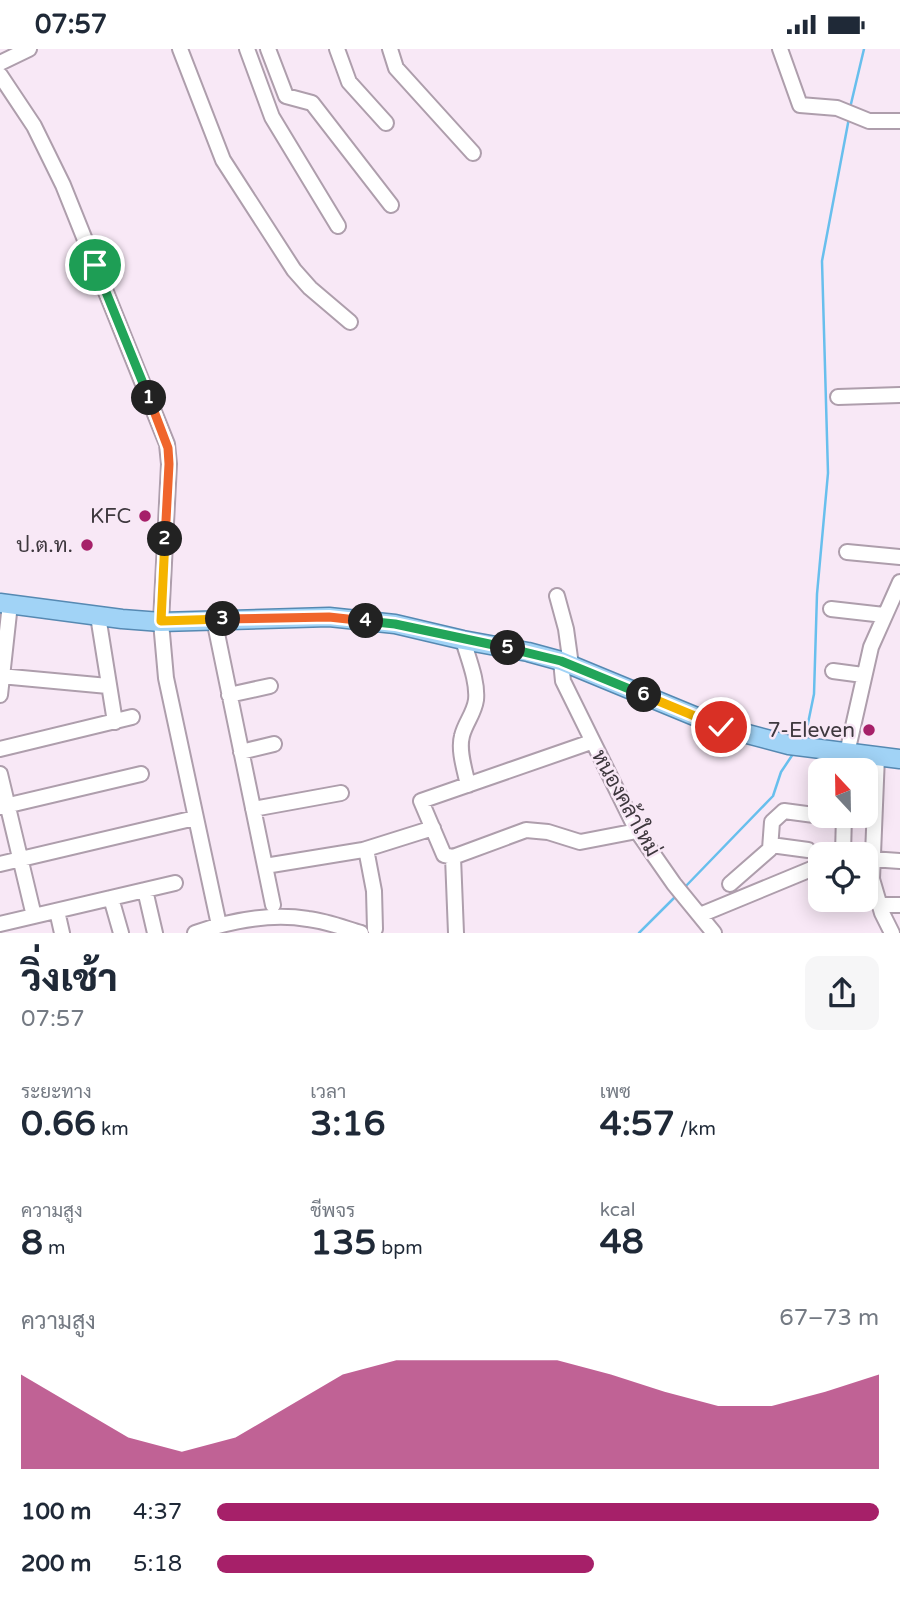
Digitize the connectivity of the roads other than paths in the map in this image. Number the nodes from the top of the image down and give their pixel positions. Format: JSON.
{"nodes":[{"id":1,"x":29,"y":49,"type":"edge"},
{"id":2,"x":180,"y":49,"type":"edge"},
{"id":3,"x":247,"y":49,"type":"edge"},
{"id":4,"x":268,"y":49,"type":"edge"},
{"id":5,"x":337,"y":49,"type":"edge"},
{"id":6,"x":390,"y":49,"type":"edge"},
{"id":7,"x":780,"y":49,"type":"edge"},
{"id":8,"x":7,"y":57,"type":"edge"},
{"id":9,"x":0,"y":75,"type":"edge"},
{"id":10,"x":900,"y":121,"type":"edge"},
{"id":11,"x":386,"y":123,"type":"dead end"},
{"id":12,"x":472,"y":153,"type":"dead end"},
{"id":13,"x":391,"y":205,"type":"dead end"},
{"id":14,"x":338,"y":226,"type":"dead end"},
{"id":15,"x":350,"y":322,"type":"dead end"},
{"id":16,"x":900,"y":395,"type":"edge"},
{"id":17,"x":838,"y":397,"type":"dead end"},
{"id":18,"x":847,"y":552,"type":"dead end"},
{"id":19,"x":900,"y":557,"type":"edge"},
{"id":20,"x":900,"y":582,"type":"edge"},
{"id":21,"x":557,"y":596,"type":"dead end"},
{"id":22,"x":5,"y":604,"type":"edge"},
{"id":23,"x":831,"y":609,"type":"dead end"},
{"id":24,"x":884,"y":615,"type":"junction"},
{"id":25,"x":98,"y":616,"type":"junction"},
{"id":26,"x":214,"y":619,"type":"junction"},
{"id":27,"x":161,"y":621,"type":"junction"},
{"id":28,"x":463,"y":640,"type":"junction"},
{"id":29,"x":566,"y":663,"type":"junction"},
{"id":30,"x":833,"y":671,"type":"dead end"},
{"id":31,"x":863,"y":675,"type":"junction"},
{"id":32,"x":1,"y":676,"type":"edge"},
{"id":33,"x":270,"y":685,"type":"dead end"},
{"id":34,"x":108,"y":687,"type":"junction"},
{"id":35,"x":0,"y":695,"type":"edge"},
{"id":36,"x":229,"y":695,"type":"junction"},
{"id":37,"x":132,"y":717,"type":"dead end"},
{"id":38,"x":115,"y":722,"type":"junction"},
{"id":39,"x":592,"y":742,"type":"junction"},
{"id":40,"x":274,"y":744,"type":"dead end"},
{"id":41,"x":0,"y":749,"type":"edge"},
{"id":42,"x":241,"y":753,"type":"junction"},
{"id":43,"x":877,"y":756,"type":"junction"},
{"id":44,"x":834,"y":758,"type":"edge"},
{"id":45,"x":848,"y":758,"type":"edge"},
{"id":46,"x":867,"y":758,"type":"edge"},
{"id":47,"x":900,"y":759,"type":"edge"},
{"id":48,"x":0,"y":774,"type":"edge"},
{"id":49,"x":141,"y":774,"type":"dead end"},
{"id":50,"x":468,"y":785,"type":"junction"},
{"id":51,"x":341,"y":793,"type":"dead end"},
{"id":52,"x":4,"y":806,"type":"edge"},
{"id":53,"x":253,"y":809,"type":"junction"},
{"id":54,"x":808,"y":813,"type":"edge"},
{"id":55,"x":195,"y":818,"type":"junction"},
{"id":56,"x":433,"y":828,"type":"junction"},
{"id":57,"x":637,"y":831,"type":"junction"},
{"id":58,"x":872,"y":842,"type":"edge"},
{"id":59,"x":771,"y":845,"type":"junction"},
{"id":60,"x":366,"y":849,"type":"junction"},
{"id":61,"x":808,"y":850,"type":"dead end"},
{"id":62,"x":453,"y":857,"type":"junction"},
{"id":63,"x":20,"y":859,"type":"junction"},
{"id":64,"x":878,"y":859,"type":"edge"},
{"id":65,"x":900,"y":860,"type":"edge"},
{"id":66,"x":0,"y":864,"type":"edge"},
{"id":67,"x":265,"y":866,"type":"junction"},
{"id":68,"x":808,"y":870,"type":"edge"},
{"id":69,"x":175,"y":883,"type":"dead end"},
{"id":70,"x":730,"y":884,"type":"dead end"},
{"id":71,"x":145,"y":890,"type":"junction"},
{"id":72,"x":111,"y":898,"type":"junction"},
{"id":73,"x":878,"y":901,"type":"edge"},
{"id":74,"x":273,"y":905,"type":"dead end"},
{"id":75,"x":879,"y":905,"type":"junction"},
{"id":76,"x":900,"y":905,"type":"edge"},
{"id":77,"x":57,"y":911,"type":"junction"},
{"id":78,"x":700,"y":915,"type":"junction"},
{"id":79,"x":34,"y":916,"type":"junction"},
{"id":80,"x":0,"y":924,"type":"edge"},
{"id":81,"x":219,"y":925,"type":"junction"},
{"id":82,"x":368,"y":931,"type":"edge"},
{"id":83,"x":3,"y":933,"type":"edge"},
{"id":84,"x":62,"y":933,"type":"edge"},
{"id":85,"x":121,"y":933,"type":"edge"},
{"id":86,"x":155,"y":933,"type":"edge"},
{"id":87,"x":195,"y":933,"type":"edge"},
{"id":88,"x":456,"y":933,"type":"edge"},
{"id":89,"x":714,"y":933,"type":"edge"},
{"id":90,"x":892,"y":933,"type":"edge"}],
"edges":[{"from":1,"to":8,"type":"street"},
{"from":2,"to":15,"type":"street"},
{"from":3,"to":14,"type":"street"},
{"from":4,"to":13,"type":"street"},
{"from":5,"to":11,"type":"street"},
{"from":6,"to":12,"type":"street"},
{"from":7,"to":10,"type":"street"},
{"from":9,"to":27,"type":"street"},
{"from":16,"to":17,"type":"street"},
{"from":18,"to":19,"type":"street"},
{"from":20,"to":24,"type":"street"},
{"from":21,"to":29,"type":"street","name":"หนองคล้าใหม่"},
{"from":22,"to":25,"type":"main road"},
{"from":22,"to":32,"type":"street"},
{"from":23,"to":24,"type":"street"},
{"from":24,"to":31,"type":"street"},
{"from":25,"to":27,"type":"main road"},
{"from":25,"to":34,"type":"street"},
{"from":26,"to":27,"type":"main road"},
{"from":26,"to":28,"type":"main road"},
{"from":26,"to":36,"type":"street"},
{"from":27,"to":55,"type":"street"},
{"from":28,"to":29,"type":"main road"},
{"from":28,"to":50,"type":"street"},
{"from":29,"to":39,"type":"street","name":"หนองคล้าใหม่"},
{"from":29,"to":44,"type":"main road"},
{"from":30,"to":31,"type":"street"},
{"from":31,"to":45,"type":"street"},
{"from":32,"to":34,"type":"street"},
{"from":32,"to":35,"type":"street"},
{"from":33,"to":36,"type":"street"},
{"from":34,"to":38,"type":"street"},
{"from":36,"to":42,"type":"street"},
{"from":37,"to":38,"type":"street"},
{"from":38,"to":41,"type":"street"},
{"from":39,"to":50,"type":"street"},
{"from":39,"to":57,"type":"street","name":"หนองคล้าใหม่"},
{"from":40,"to":42,"type":"street"},
{"from":42,"to":53,"type":"street"},
{"from":43,"to":46,"type":"main road"},
{"from":43,"to":47,"type":"main road"},
{"from":43,"to":58,"type":"street"},
{"from":48,"to":52,"type":"street"},
{"from":49,"to":52,"type":"street"},
{"from":50,"to":56,"type":"street"},
{"from":51,"to":53,"type":"street"},
{"from":52,"to":63,"type":"street"},
{"from":53,"to":67,"type":"street"},
{"from":54,"to":59,"type":"street"},
{"from":55,"to":63,"type":"street"},
{"from":55,"to":81,"type":"street"},
{"from":56,"to":60,"type":"street"},
{"from":56,"to":62,"type":"street"},
{"from":57,"to":62,"type":"street"},
{"from":57,"to":78,"type":"street","name":"หนองคล้าใหม่"},
{"from":59,"to":61,"type":"street"},
{"from":59,"to":70,"type":"street"},
{"from":60,"to":67,"type":"street"},
{"from":60,"to":82,"type":"street"},
{"from":62,"to":88,"type":"street"},
{"from":63,"to":66,"type":"street"},
{"from":63,"to":79,"type":"street"},
{"from":64,"to":65,"type":"street"},
{"from":67,"to":74,"type":"street"},
{"from":68,"to":78,"type":"street"},
{"from":69,"to":71,"type":"street"},
{"from":71,"to":72,"type":"street"},
{"from":71,"to":86,"type":"street"},
{"from":72,"to":77,"type":"street"},
{"from":72,"to":85,"type":"street"},
{"from":73,"to":75,"type":"street"},
{"from":75,"to":76,"type":"street"},
{"from":75,"to":90,"type":"street"},
{"from":77,"to":79,"type":"street"},
{"from":77,"to":84,"type":"street"},
{"from":78,"to":89,"type":"street","name":"หนองคล้าใหม่"},
{"from":79,"to":80,"type":"street"},
{"from":80,"to":83,"type":"street"},
{"from":81,"to":82,"type":"street"},
{"from":81,"to":87,"type":"street"}]}
